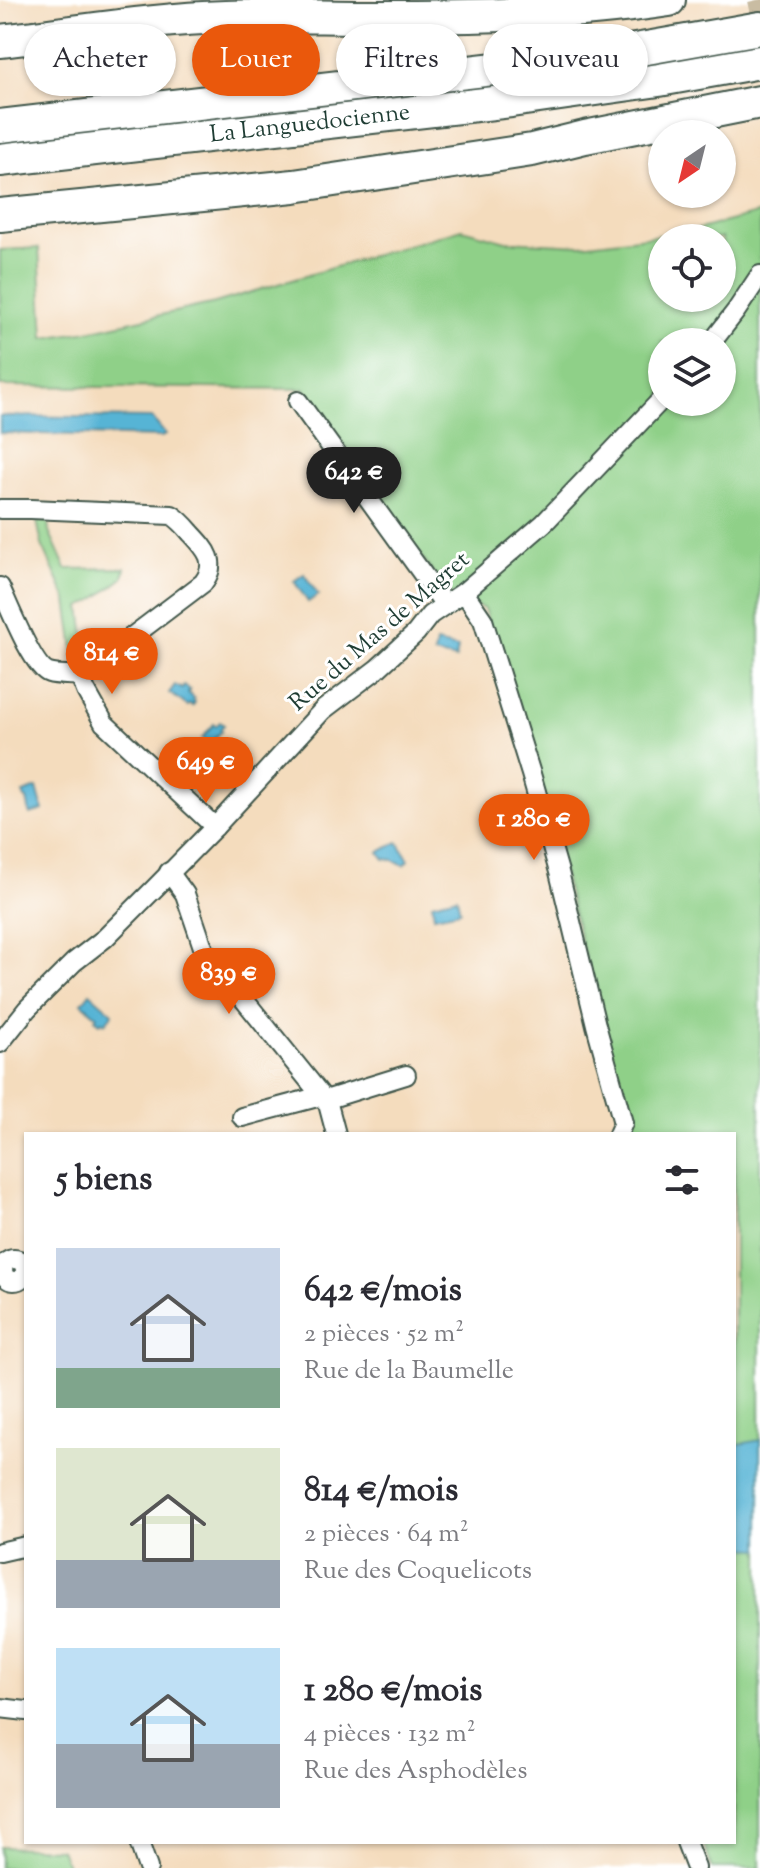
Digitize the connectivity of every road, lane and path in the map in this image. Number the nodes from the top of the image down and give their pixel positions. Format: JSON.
{"nodes":[{"id":1,"x":669,"y":0,"type":"edge"},
{"id":2,"x":760,"y":28,"type":"edge"},
{"id":3,"x":0,"y":41,"type":"edge"},
{"id":4,"x":760,"y":62,"type":"edge"},
{"id":5,"x":760,"y":102,"type":"edge"},
{"id":6,"x":0,"y":126,"type":"edge"},
{"id":7,"x":0,"y":160,"type":"edge"},
{"id":8,"x":0,"y":215,"type":"edge"},
{"id":9,"x":760,"y":275,"type":"edge"},
{"id":10,"x":723,"y":328,"type":"edge"},
{"id":11,"x":298,"y":401,"type":"dead end"},
{"id":12,"x":648,"y":414,"type":"edge"},
{"id":13,"x":0,"y":509,"type":"edge"},
{"id":14,"x":0,"y":587,"type":"edge"},
{"id":15,"x":464,"y":592,"type":"junction"},
{"id":16,"x":445,"y":605,"type":"junction"},
{"id":17,"x":80,"y":676,"type":"junction"},
{"id":18,"x":215,"y":827,"type":"junction"},
{"id":19,"x":169,"y":872,"type":"junction"},
{"id":20,"x":0,"y":1043,"type":"edge"},
{"id":21,"x":406,"y":1075,"type":"dead end"},
{"id":22,"x":323,"y":1098,"type":"junction"},
{"id":23,"x":242,"y":1117,"type":"dead end"},
{"id":24,"x":335,"y":1132,"type":"edge"},
{"id":25,"x":620,"y":1132,"type":"edge"},
{"id":26,"x":24,"y":1546,"type":"edge"},
{"id":27,"x":0,"y":1552,"type":"edge"},
{"id":28,"x":0,"y":1708,"type":"edge"},
{"id":29,"x":24,"y":1711,"type":"edge"},
{"id":30,"x":140,"y":1844,"type":"edge"},
{"id":31,"x":687,"y":1844,"type":"edge"},
{"id":32,"x":148,"y":1868,"type":"edge"},
{"id":33,"x":696,"y":1868,"type":"edge"}],
"edges":[{"from":1,"to":3,"type":"highway"},
{"from":2,"to":6,"type":"highway","name":"La Languedocienne"},
{"from":4,"to":7,"type":"highway","name":"La Languedocienne"},
{"from":5,"to":8,"type":"highway"},
{"from":9,"to":10,"type":"street"},
{"from":11,"to":16,"type":"street"},
{"from":12,"to":15,"type":"street","name":"Rue du Mas de Magret"},
{"from":13,"to":17,"type":"street"},
{"from":14,"to":17,"type":"street"},
{"from":15,"to":16,"type":"street","name":"Rue du Mas de Magret"},
{"from":15,"to":25,"type":"street"},
{"from":16,"to":18,"type":"street","name":"Rue du Mas de Magret"},
{"from":17,"to":18,"type":"street"},
{"from":18,"to":19,"type":"street","name":"Rue du Mas de Magret"},
{"from":19,"to":20,"type":"street","name":"Rue du Mas de Magret"},
{"from":19,"to":22,"type":"street"},
{"from":21,"to":22,"type":"street"},
{"from":22,"to":23,"type":"street"},
{"from":22,"to":24,"type":"street"},
{"from":26,"to":27,"type":"street"},
{"from":28,"to":29,"type":"street"},
{"from":30,"to":32,"type":"street"},
{"from":31,"to":33,"type":"street"}]}
